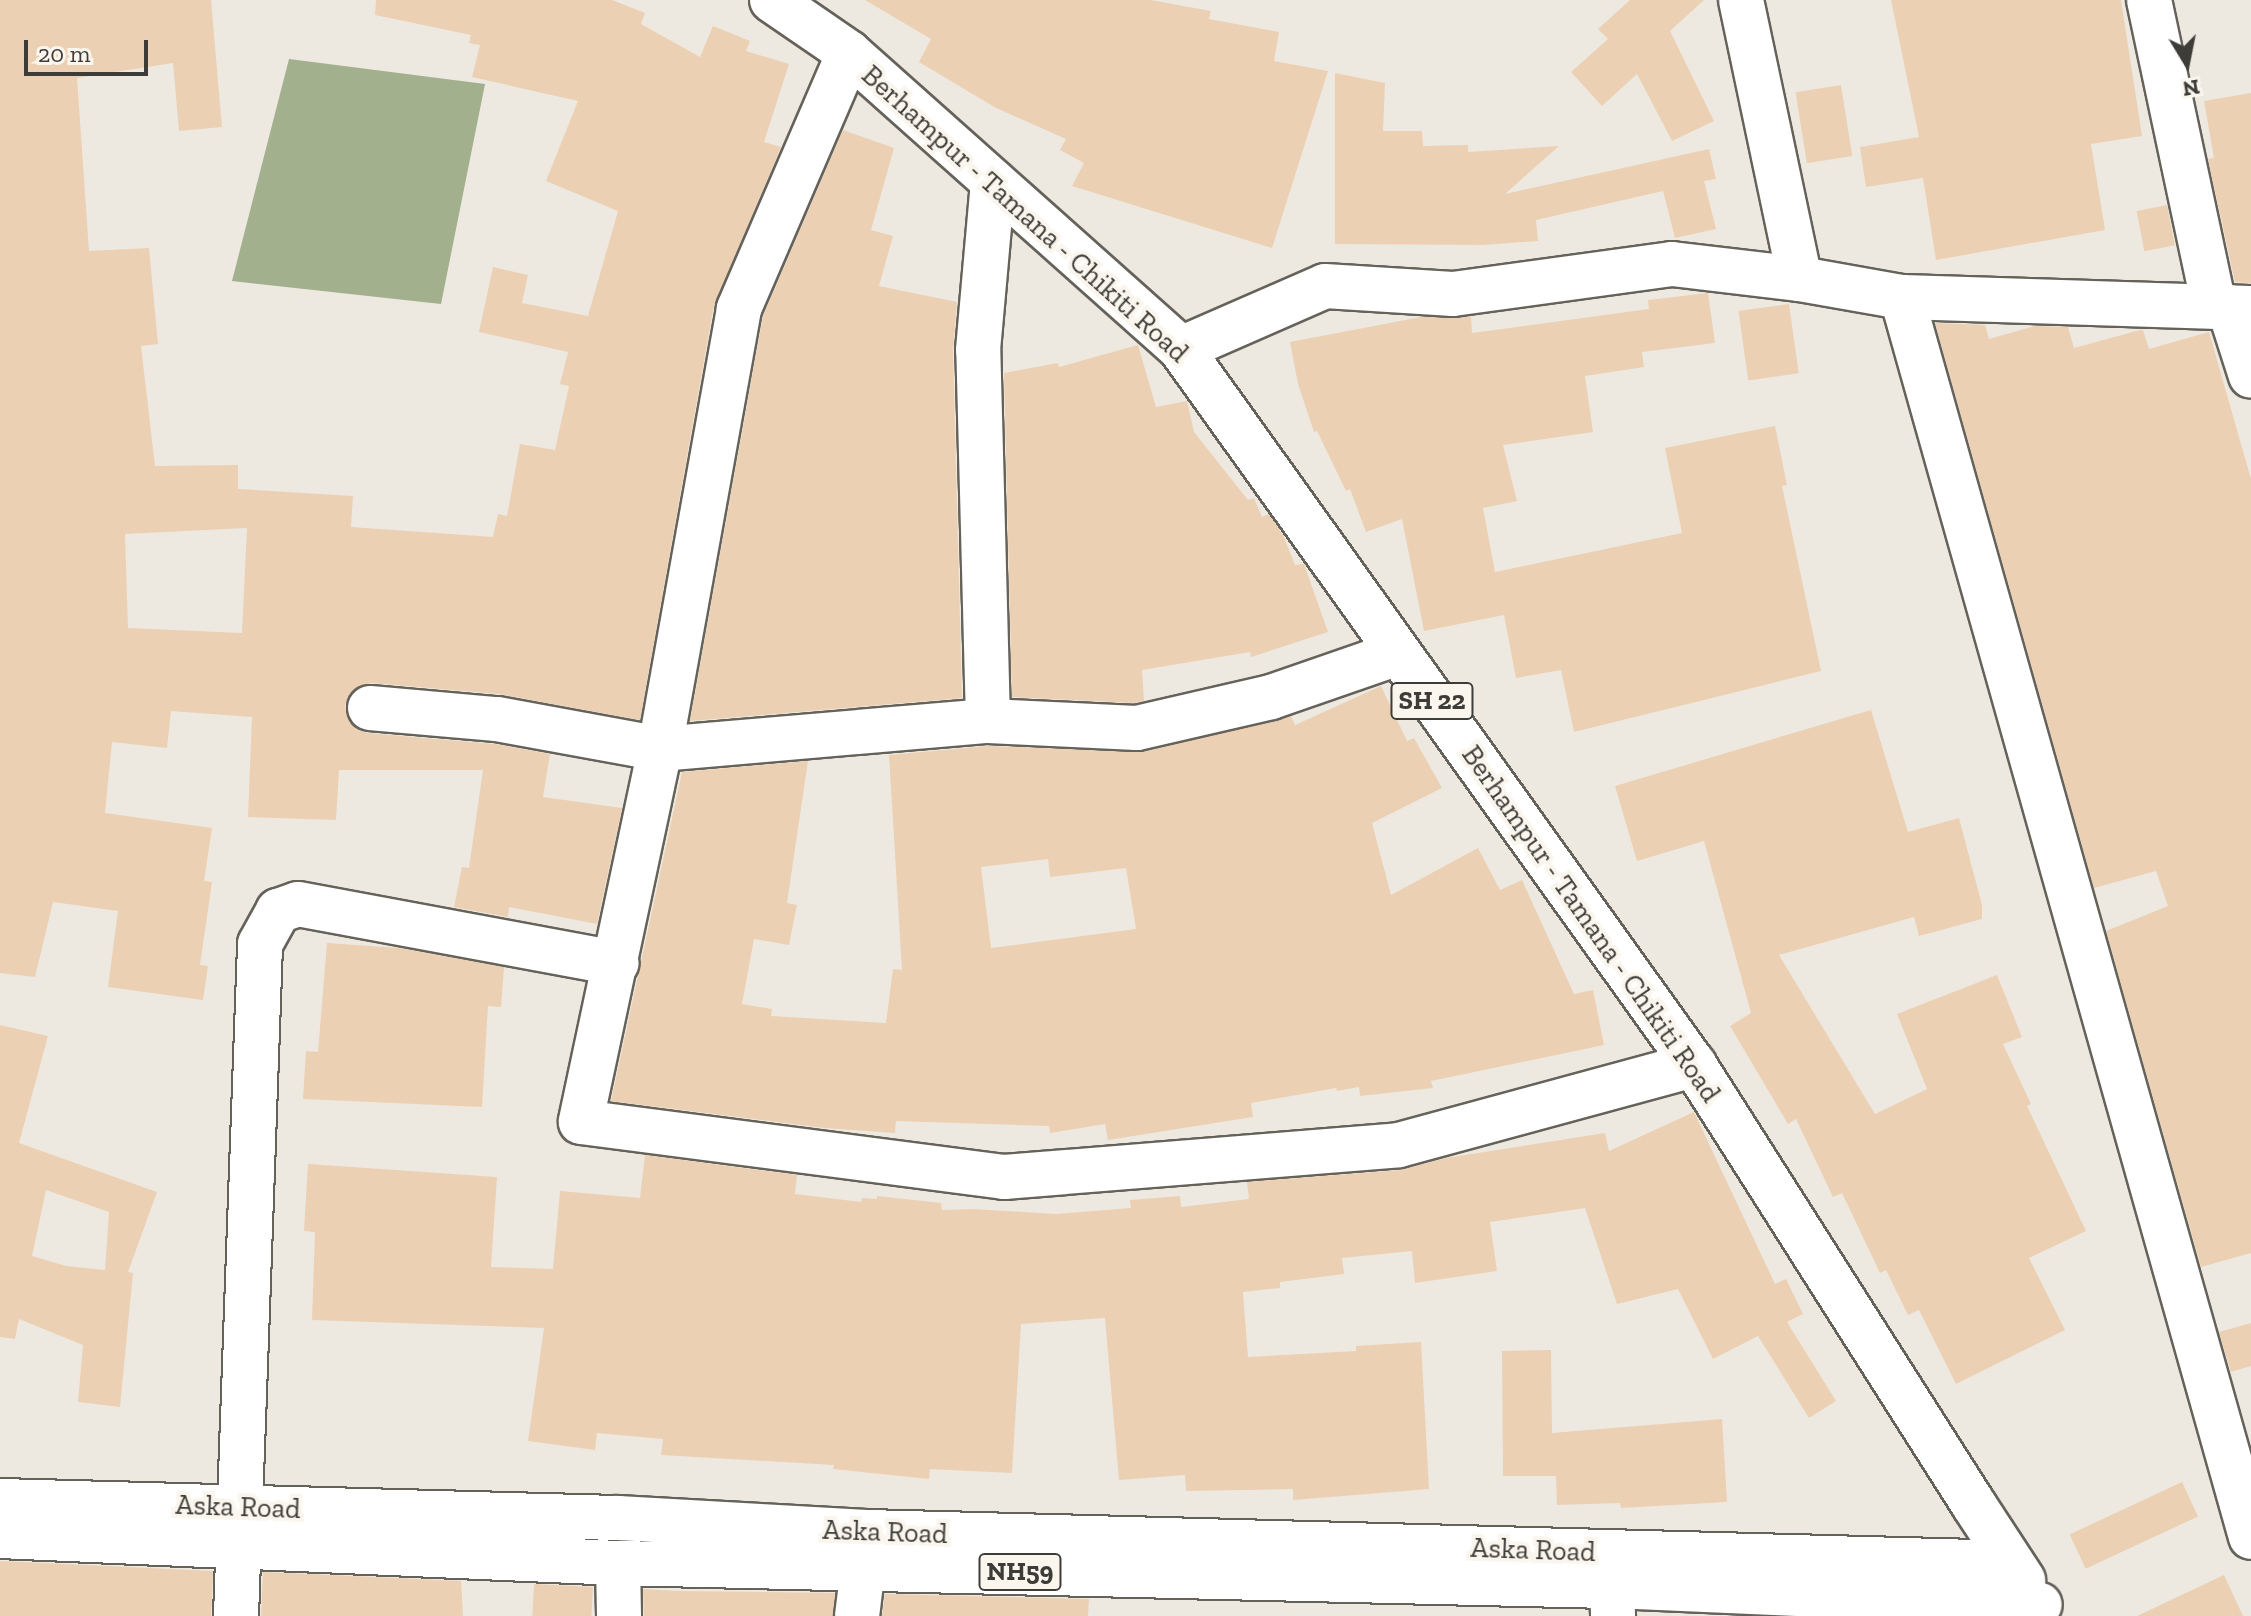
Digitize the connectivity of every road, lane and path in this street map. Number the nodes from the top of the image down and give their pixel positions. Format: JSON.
{"nodes":[{"id":1,"x":772,"y":0,"type":"edge"},
{"id":2,"x":1741,"y":0,"type":"edge"},
{"id":3,"x":2149,"y":0,"type":"edge"},
{"id":4,"x":849,"y":53,"type":"junction"},
{"id":5,"x":993,"y":182,"type":"junction"},
{"id":6,"x":1800,"y":279,"type":"junction"},
{"id":7,"x":1902,"y":297,"type":"junction"},
{"id":8,"x":2231,"y":307,"type":"edge"},
{"id":9,"x":1181,"y":349,"type":"junction"},
{"id":10,"x":2251,"y":376,"type":"edge"},
{"id":11,"x":1398,"y":653,"type":"junction"},
{"id":12,"x":370,"y":708,"type":"dead end"},
{"id":13,"x":988,"y":721,"type":"junction"},
{"id":14,"x":660,"y":749,"type":"junction"},
{"id":15,"x":617,"y":963,"type":"junction"},
{"id":16,"x":1694,"y":1065,"type":"junction"},
{"id":17,"x":0,"y":1501,"type":"edge"},
{"id":18,"x":1974,"y":1505,"type":"joint"},
{"id":19,"x":238,"y":1526,"type":"junction"},
{"id":20,"x":0,"y":1536,"type":"edge"},
{"id":21,"x":2251,"y":1537,"type":"edge"},
{"id":22,"x":618,"y":1563,"type":"junction"},
{"id":23,"x":1993,"y":1563,"type":"junction"},
{"id":24,"x":863,"y":1568,"type":"junction"},
{"id":25,"x":1612,"y":1601,"type":"edge"},
{"id":26,"x":2020,"y":1610,"type":"edge"},
{"id":27,"x":236,"y":1616,"type":"edge"},
{"id":28,"x":619,"y":1616,"type":"edge"},
{"id":29,"x":857,"y":1616,"type":"edge"}],
"edges":[{"from":1,"to":4,"type":"main road","name":"Berhampur - Tamana - Chikiti Road","number":"SH 22"},
{"from":2,"to":6,"type":"main road"},
{"from":3,"to":8,"type":"main road"},
{"from":4,"to":5,"type":"main road","name":"Berhampur - Tamana - Chikiti Road","number":"SH 22"},
{"from":4,"to":14,"type":"main road"},
{"from":5,"to":9,"type":"main road","name":"Berhampur - Tamana - Chikiti Road","number":"SH 22"},
{"from":5,"to":13,"type":"main road"},
{"from":6,"to":7,"type":"main road"},
{"from":6,"to":9,"type":"main road"},
{"from":7,"to":8,"type":"main road"},
{"from":7,"to":21,"type":"main road"},
{"from":8,"to":10,"type":"main road"},
{"from":9,"to":11,"type":"main road","name":"Berhampur - Tamana - Chikiti Road","number":"SH 22"},
{"from":11,"to":13,"type":"main road"},
{"from":11,"to":16,"type":"main road","name":"Berhampur - Tamana - Chikiti Road","number":"SH 22"},
{"from":12,"to":14,"type":"main road"},
{"from":13,"to":14,"type":"main road"},
{"from":14,"to":15,"type":"main road"},
{"from":15,"to":16,"type":"main road"},
{"from":15,"to":19,"type":"main road"},
{"from":16,"to":18,"type":"main road","name":"Berhampur - Tamana - Chikiti Road","number":"SH 22"},
{"from":17,"to":19,"type":"main road","name":"Aska Road","number":"NH59"},
{"from":18,"to":23,"type":"main road","number":"NH59"},
{"from":19,"to":20,"type":"main road","number":"NH59"},
{"from":19,"to":22,"type":"main road","number":"NH59"},
{"from":19,"to":23,"type":"main road","name":"Aska Road","number":"NH59"},
{"from":19,"to":27,"type":"main road"},
{"from":22,"to":24,"type":"main road","number":"NH59"},
{"from":22,"to":28,"type":"main road"},
{"from":23,"to":26,"type":"main road","number":"NH59"},
{"from":24,"to":25,"type":"main road","number":"NH59"},
{"from":24,"to":29,"type":"main road"},
{"from":25,"to":26,"type":"main road","number":"NH59"}]}
